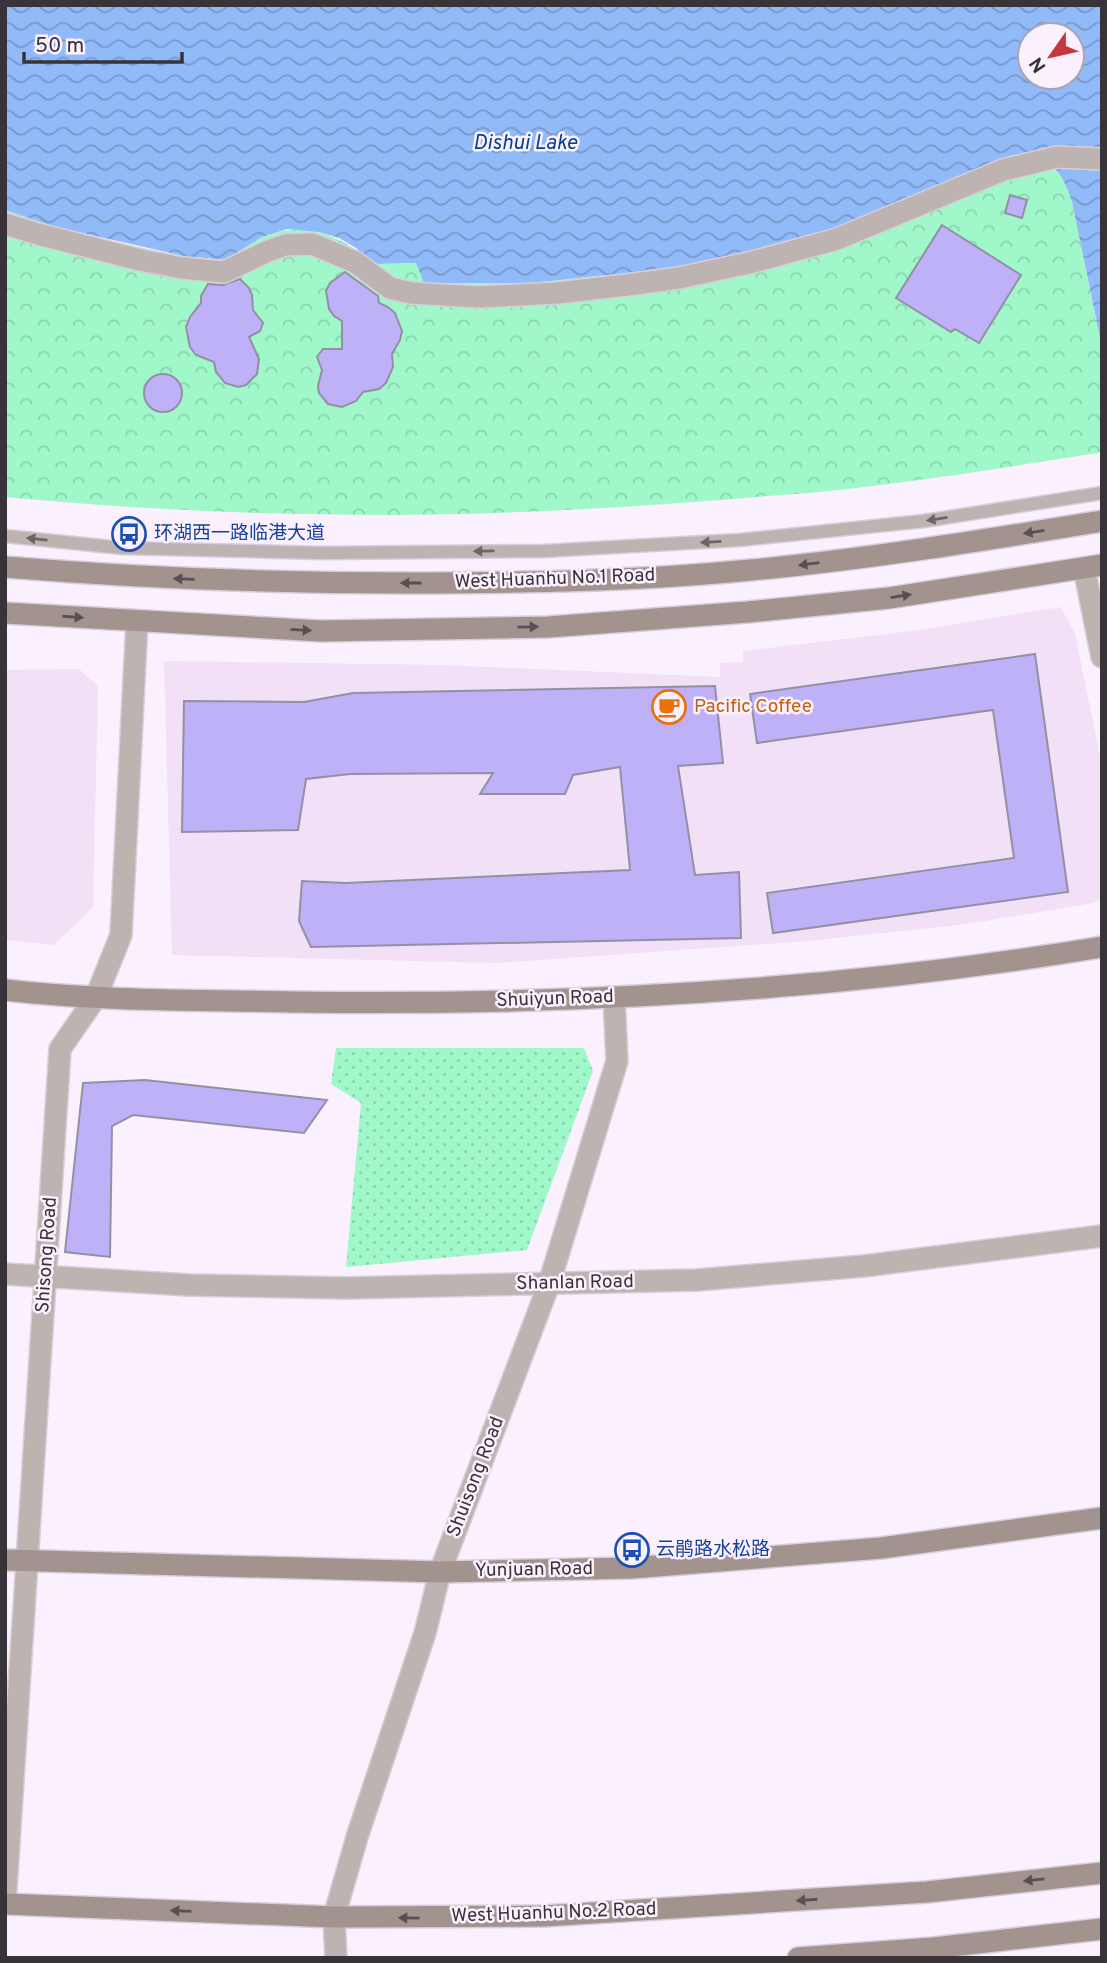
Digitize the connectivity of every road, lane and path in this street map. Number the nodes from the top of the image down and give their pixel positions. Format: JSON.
{"nodes":[{"id":1,"x":1102,"y":159,"type":"edge"},
{"id":2,"x":5,"y":224,"type":"edge"},
{"id":3,"x":1102,"y":493,"type":"edge"},
{"id":4,"x":1102,"y":521,"type":"edge"},
{"id":5,"x":5,"y":536,"type":"edge"},
{"id":6,"x":1093,"y":566,"type":"edge"},
{"id":7,"x":5,"y":568,"type":"edge"},
{"id":8,"x":5,"y":613,"type":"edge"},
{"id":9,"x":137,"y":621,"type":"junction"},
{"id":10,"x":1102,"y":657,"type":"edge"},
{"id":11,"x":1102,"y":947,"type":"edge"},
{"id":12,"x":5,"y":990,"type":"edge"},
{"id":13,"x":96,"y":997,"type":"junction"},
{"id":14,"x":614,"y":997,"type":"junction"},
{"id":15,"x":1102,"y":1236,"type":"edge"},
{"id":16,"x":5,"y":1274,"type":"edge"},
{"id":17,"x":46,"y":1278,"type":"junction"},
{"id":18,"x":549,"y":1284,"type":"junction"},
{"id":19,"x":1102,"y":1518,"type":"edge"},
{"id":20,"x":5,"y":1559,"type":"edge"},
{"id":21,"x":28,"y":1562,"type":"junction"},
{"id":22,"x":440,"y":1572,"type":"junction"},
{"id":23,"x":1102,"y":1873,"type":"edge"},
{"id":24,"x":5,"y":1904,"type":"edge"},
{"id":25,"x":334,"y":1917,"type":"junction"},
{"id":26,"x":1102,"y":1929,"type":"edge"},
{"id":27,"x":336,"y":1958,"type":"edge"},
{"id":28,"x":798,"y":1958,"type":"edge"}],
"edges":[{"from":1,"to":2,"type":"street"},
{"from":3,"to":5,"type":"lane","one_way":true},
{"from":4,"to":7,"type":"main road","name":"West Huanhu No.1 Road","one_way":true},
{"from":9,"to":6,"type":"main road","one_way":true},
{"from":6,"to":10,"type":"street"},
{"from":8,"to":9,"type":"main road","one_way":true},
{"from":9,"to":13,"type":"street","name":"Shisong Road"},
{"from":11,"to":14,"type":"main road","name":"Shuiyun Road"},
{"from":12,"to":13,"type":"main road","name":"Shuiyun Road"},
{"from":13,"to":14,"type":"main road","name":"Shuiyun Road"},
{"from":13,"to":17,"type":"street","name":"Shisong Road"},
{"from":14,"to":18,"type":"street","name":"Shuisong Road"},
{"from":15,"to":18,"type":"street","name":"Shanlan Road"},
{"from":16,"to":17,"type":"street","name":"Shanlan Road"},
{"from":17,"to":18,"type":"street","name":"Shanlan Road"},
{"from":17,"to":21,"type":"street","name":"Shisong Road"},
{"from":18,"to":22,"type":"street","name":"Shuisong Road"},
{"from":19,"to":22,"type":"main road","name":"Yunjuan Road"},
{"from":20,"to":21,"type":"main road","name":"Yunjuan Road"},
{"from":21,"to":22,"type":"main road","name":"Yunjuan Road"},
{"from":21,"to":24,"type":"street","name":"Shisong Road"},
{"from":22,"to":25,"type":"street","name":"Shuisong Road"},
{"from":23,"to":25,"type":"main road","name":"West Huanhu No.2 Road","one_way":true},
{"from":25,"to":24,"type":"main road","name":"West Huanhu No.2 Road","one_way":true},
{"from":25,"to":27,"type":"street","name":"Shuisong Road"},
{"from":26,"to":28,"type":"main road"}]}
